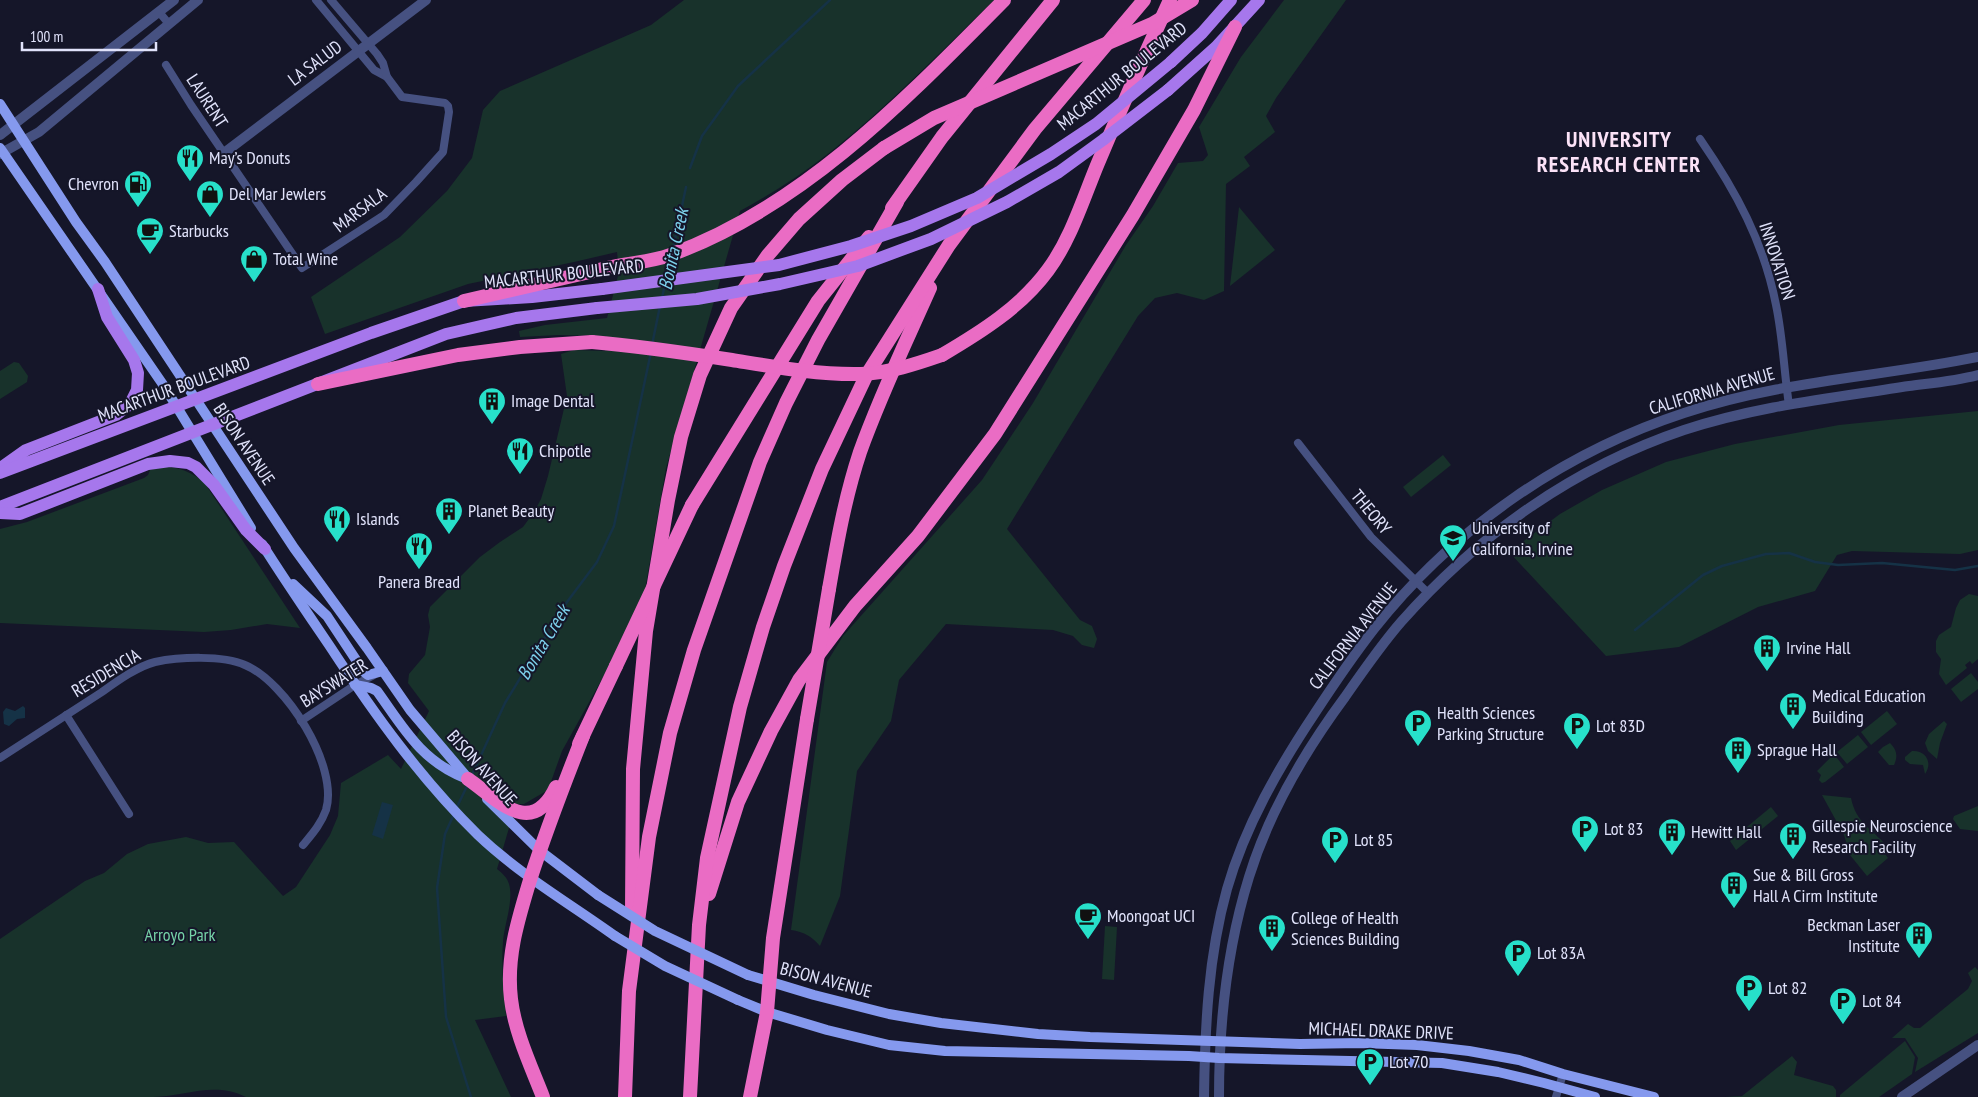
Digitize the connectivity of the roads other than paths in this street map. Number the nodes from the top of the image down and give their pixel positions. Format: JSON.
{"nodes":[{"id":1,"x":174,"y":0,"type":"edge"},
{"id":2,"x":316,"y":0,"type":"edge"},
{"id":3,"x":331,"y":0,"type":"edge"},
{"id":4,"x":426,"y":0,"type":"edge"},
{"id":5,"x":1004,"y":0,"type":"edge"},
{"id":6,"x":1053,"y":0,"type":"edge"},
{"id":7,"x":1144,"y":0,"type":"edge"},
{"id":8,"x":1170,"y":0,"type":"edge"},
{"id":9,"x":1192,"y":0,"type":"edge"},
{"id":10,"x":1231,"y":0,"type":"edge"},
{"id":11,"x":1258,"y":0,"type":"edge"},
{"id":12,"x":198,"y":1,"type":"edge"},
{"id":13,"x":159,"y":12,"type":"junction"},
{"id":14,"x":169,"y":24,"type":"junction"},
{"id":15,"x":1235,"y":27,"type":"junction"},
{"id":16,"x":368,"y":44,"type":"junction"},
{"id":17,"x":358,"y":51,"type":"junction"},
{"id":18,"x":166,"y":65,"type":"dead end"},
{"id":19,"x":387,"y":77,"type":"junction"},
{"id":20,"x":0,"y":104,"type":"edge"},
{"id":21,"x":14,"y":125,"type":"junction"},
{"id":22,"x":0,"y":135,"type":"edge"},
{"id":23,"x":1700,"y":139,"type":"dead end"},
{"id":24,"x":24,"y":142,"type":"junction"},
{"id":25,"x":1,"y":152,"type":"edge"},
{"id":26,"x":224,"y":153,"type":"junction"},
{"id":27,"x":897,"y":202,"type":"junction"},
{"id":28,"x":949,"y":245,"type":"junction"},
{"id":29,"x":98,"y":289,"type":"junction"},
{"id":30,"x":464,"y":301,"type":"junction"},
{"id":31,"x":1978,"y":357,"type":"edge"},
{"id":32,"x":1978,"y":375,"type":"edge"},
{"id":33,"x":318,"y":384,"type":"junction"},
{"id":34,"x":1786,"y":387,"type":"junction"},
{"id":35,"x":196,"y":401,"type":"junction"},
{"id":36,"x":1789,"y":405,"type":"junction"},
{"id":37,"x":177,"y":406,"type":"junction"},
{"id":38,"x":211,"y":425,"type":"junction"},
{"id":39,"x":191,"y":432,"type":"junction"},
{"id":40,"x":1298,"y":444,"type":"dead end"},
{"id":41,"x":0,"y":469,"type":"edge"},
{"id":42,"x":0,"y":473,"type":"edge"},
{"id":43,"x":0,"y":507,"type":"edge"},
{"id":44,"x":0,"y":513,"type":"edge"},
{"id":45,"x":265,"y":549,"type":"junction"},
{"id":46,"x":282,"y":576,"type":"junction"},
{"id":47,"x":1416,"y":581,"type":"junction"},
{"id":48,"x":1428,"y":592,"type":"junction"},
{"id":49,"x":382,"y":671,"type":"junction"},
{"id":50,"x":355,"y":685,"type":"junction"},
{"id":51,"x":66,"y":715,"type":"junction"},
{"id":52,"x":301,"y":720,"type":"junction"},
{"id":53,"x":583,"y":736,"type":"junction"},
{"id":54,"x":0,"y":758,"type":"edge"},
{"id":55,"x":468,"y":779,"type":"junction"},
{"id":56,"x":129,"y":814,"type":"dead end"},
{"id":57,"x":303,"y":845,"type":"dead end"},
{"id":58,"x":539,"y":850,"type":"junction"},
{"id":59,"x":531,"y":878,"type":"junction"},
{"id":60,"x":699,"y":925,"type":"junction"},
{"id":61,"x":632,"y":969,"type":"junction"},
{"id":62,"x":770,"y":981,"type":"junction"},
{"id":63,"x":767,"y":1012,"type":"junction"},
{"id":64,"x":1205,"y":1040,"type":"junction"},
{"id":65,"x":1220,"y":1042,"type":"junction"},
{"id":66,"x":1978,"y":1045,"type":"edge"},
{"id":67,"x":1205,"y":1057,"type":"junction"},
{"id":68,"x":1219,"y":1058,"type":"junction"},
{"id":69,"x":1563,"y":1074,"type":"junction"},
{"id":70,"x":1558,"y":1092,"type":"edge"},
{"id":71,"x":543,"y":1097,"type":"edge"},
{"id":72,"x":625,"y":1097,"type":"edge"},
{"id":73,"x":690,"y":1097,"type":"edge"},
{"id":74,"x":750,"y":1097,"type":"edge"},
{"id":75,"x":1204,"y":1097,"type":"edge"},
{"id":76,"x":1219,"y":1097,"type":"edge"},
{"id":77,"x":1595,"y":1097,"type":"edge"},
{"id":78,"x":1654,"y":1097,"type":"edge"},
{"id":79,"x":1902,"y":1097,"type":"edge"}],
"edges":[{"from":1,"to":13,"type":"street"},
{"from":2,"to":17,"type":"street","name":"MARSALA"},
{"from":3,"to":16,"type":"street","name":"MARSALA"},
{"from":4,"to":16,"type":"street","name":"LA SALUD"},
{"from":5,"to":30,"type":"highway"},
{"from":6,"to":27,"type":"highway"},
{"from":7,"to":28,"type":"highway"},
{"from":8,"to":33,"type":"highway","bridge":true},
{"from":9,"to":61,"type":"highway","bridge":true},
{"from":10,"to":30,"type":"main road","name":"MACARTHUR BOULEVARD","bridge":true},
{"from":11,"to":15,"type":"main road"},
{"from":12,"to":14,"type":"street"},
{"from":13,"to":14,"type":"street"},
{"from":13,"to":21,"type":"street"},
{"from":14,"to":24,"type":"street"},
{"from":15,"to":33,"type":"main road","name":"MACARTHUR BOULEVARD","bridge":true},
{"from":15,"to":60,"type":"highway"},
{"from":16,"to":17,"type":"street","name":"LA SALUD"},
{"from":16,"to":19,"type":"street","name":"MARSALA"},
{"from":17,"to":19,"type":"street","name":"MARSALA"},
{"from":17,"to":26,"type":"street","name":"LA SALUD"},
{"from":18,"to":26,"type":"street","name":"LAURENT"},
{"from":19,"to":26,"type":"street","name":"MARSALA"},
{"from":20,"to":21,"type":"main road","name":"BISON AVENUE"},
{"from":21,"to":22,"type":"street"},
{"from":21,"to":24,"type":"main road","name":"BISON AVENUE"},
{"from":23,"to":34,"type":"street","name":"INNOVATION"},
{"from":24,"to":25,"type":"street"},
{"from":24,"to":35,"type":"main road","name":"BISON AVENUE"},
{"from":25,"to":29,"type":"main road","name":"BISON AVENUE"},
{"from":27,"to":53,"type":"highway","bridge":true},
{"from":27,"to":61,"type":"highway"},
{"from":28,"to":60,"type":"highway"},
{"from":28,"to":62,"type":"highway","bridge":true},
{"from":29,"to":37,"type":"main road","name":"BISON AVENUE"},
{"from":29,"to":41,"type":"main road"},
{"from":30,"to":35,"type":"main road","name":"MACARTHUR BOULEVARD"},
{"from":31,"to":34,"type":"street","name":"CALIFORNIA AVENUE"},
{"from":32,"to":36,"type":"street","name":"CALIFORNIA AVENUE"},
{"from":33,"to":38,"type":"main road","name":"MACARTHUR BOULEVARD"},
{"from":34,"to":36,"type":"street","name":"INNOVATION"},
{"from":34,"to":47,"type":"street","name":"CALIFORNIA AVENUE"},
{"from":35,"to":37,"type":"main road","name":"MACARTHUR BOULEVARD"},
{"from":35,"to":38,"type":"main road","name":"BISON AVENUE"},
{"from":36,"to":48,"type":"street","name":"CALIFORNIA AVENUE"},
{"from":37,"to":39,"type":"main road","name":"BISON AVENUE"},
{"from":37,"to":42,"type":"main road","name":"MACARTHUR BOULEVARD"},
{"from":38,"to":39,"type":"main road","name":"MACARTHUR BOULEVARD"},
{"from":38,"to":49,"type":"main road","name":"BISON AVENUE"},
{"from":39,"to":43,"type":"main road","name":"MACARTHUR BOULEVARD"},
{"from":39,"to":45,"type":"main road","name":"BISON AVENUE"},
{"from":40,"to":47,"type":"street","name":"THEORY"},
{"from":44,"to":45,"type":"main road"},
{"from":45,"to":46,"type":"main road","name":"BISON AVENUE"},
{"from":46,"to":49,"type":"main road"},
{"from":46,"to":50,"type":"main road","name":"BISON AVENUE"},
{"from":47,"to":48,"type":"street","name":"THEORY"},
{"from":47,"to":64,"type":"street","name":"CALIFORNIA AVENUE"},
{"from":48,"to":65,"type":"street","name":"CALIFORNIA AVENUE"},
{"from":49,"to":50,"type":"street","name":"BAYSWATER"},
{"from":49,"to":55,"type":"main road","name":"BISON AVENUE"},
{"from":50,"to":52,"type":"street","name":"BAYSWATER"},
{"from":50,"to":55,"type":"main road"},
{"from":50,"to":59,"type":"main road","name":"BISON AVENUE"},
{"from":51,"to":52,"type":"street","name":"RESIDENCIA"},
{"from":51,"to":54,"type":"street","name":"RESIDENCIA"},
{"from":51,"to":56,"type":"street","name":"RESIDENCIA"},
{"from":52,"to":57,"type":"street","name":"RESIDENCIA"},
{"from":53,"to":55,"type":"highway"},
{"from":53,"to":58,"type":"highway"},
{"from":55,"to":58,"type":"main road","name":"BISON AVENUE"},
{"from":58,"to":59,"type":"highway"},
{"from":58,"to":62,"type":"main road","name":"BISON AVENUE","bridge":true},
{"from":59,"to":63,"type":"main road","name":"BISON AVENUE","bridge":true},
{"from":59,"to":71,"type":"highway"},
{"from":60,"to":73,"type":"highway"},
{"from":61,"to":72,"type":"highway"},
{"from":62,"to":63,"type":"highway"},
{"from":62,"to":64,"type":"main road","name":"BISON AVENUE"},
{"from":63,"to":67,"type":"main road","name":"BISON AVENUE"},
{"from":63,"to":74,"type":"highway"},
{"from":64,"to":65,"type":"main road","name":"BISON AVENUE"},
{"from":64,"to":67,"type":"street","name":"CALIFORNIA AVENUE"},
{"from":65,"to":68,"type":"street","name":"CALIFORNIA AVENUE"},
{"from":65,"to":69,"type":"main road","name":"MICHAEL DRAKE DRIVE"},
{"from":66,"to":79,"type":"street"},
{"from":67,"to":68,"type":"main road","name":"BISON AVENUE"},
{"from":67,"to":75,"type":"street","name":"CALIFORNIA AVENUE"},
{"from":68,"to":70,"type":"main road","name":"MICHAEL DRAKE DRIVE"},
{"from":68,"to":76,"type":"street","name":"CALIFORNIA AVENUE"},
{"from":69,"to":70,"type":"street"},
{"from":69,"to":78,"type":"main road","name":"MICHAEL DRAKE DRIVE"},
{"from":70,"to":77,"type":"main road","name":"MICHAEL DRAKE DRIVE"}]}
